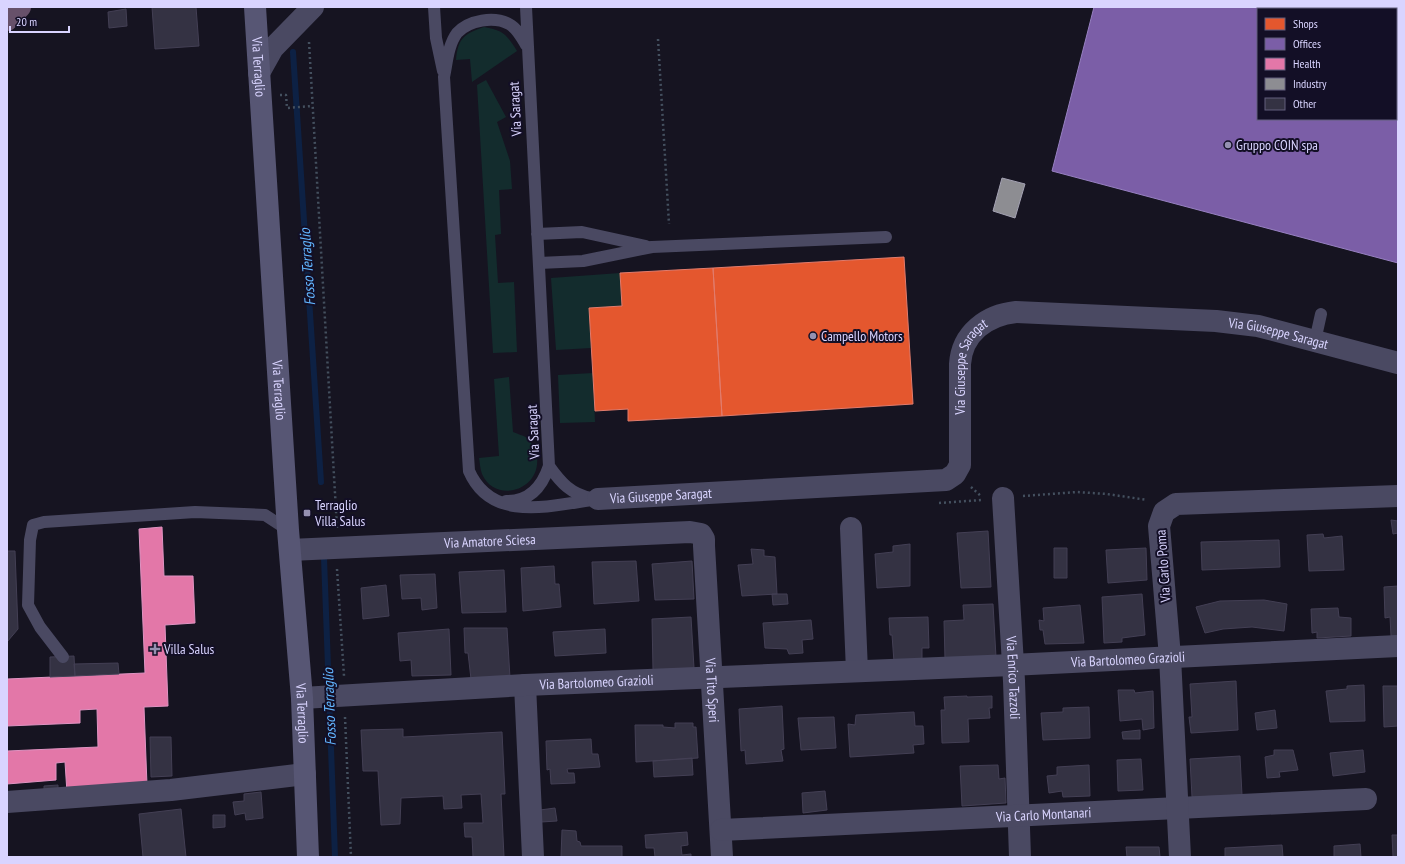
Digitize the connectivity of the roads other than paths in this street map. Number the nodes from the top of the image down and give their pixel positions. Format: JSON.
{"nodes":[{"id":1,"x":20,"y":7,"type":"edge"},
{"id":2,"x":255,"y":7,"type":"edge"},
{"id":3,"x":313,"y":7,"type":"edge"},
{"id":4,"x":434,"y":7,"type":"edge"},
{"id":5,"x":526,"y":7,"type":"edge"},
{"id":6,"x":7,"y":20,"type":"edge"},
{"id":7,"x":526,"y":46,"type":"junction"},
{"id":8,"x":259,"y":73,"type":"junction"},
{"id":9,"x":444,"y":77,"type":"junction"},
{"id":10,"x":537,"y":234,"type":"junction"},
{"id":11,"x":886,"y":237,"type":"dead end"},
{"id":12,"x":652,"y":248,"type":"junction"},
{"id":13,"x":539,"y":263,"type":"junction"},
{"id":14,"x":1321,"y":314,"type":"dead end"},
{"id":15,"x":1315,"y":341,"type":"junction"},
{"id":16,"x":1398,"y":363,"type":"edge"},
{"id":17,"x":549,"y":466,"type":"junction"},
{"id":18,"x":1398,"y":496,"type":"edge"},
{"id":19,"x":1002,"y":498,"type":"road end"},
{"id":20,"x":598,"y":499,"type":"junction"},
{"id":21,"x":497,"y":501,"type":"junction"},
{"id":22,"x":851,"y":528,"type":"dead end"},
{"id":23,"x":690,"y":532,"type":"joint"},
{"id":24,"x":289,"y":540,"type":"junction"},
{"id":25,"x":1398,"y":646,"type":"edge"},
{"id":26,"x":62,"y":657,"type":"dead end"},
{"id":27,"x":1170,"y":657,"type":"junction"},
{"id":28,"x":1012,"y":666,"type":"junction"},
{"id":29,"x":857,"y":671,"type":"junction"},
{"id":30,"x":712,"y":677,"type":"junction"},
{"id":31,"x":525,"y":685,"type":"junction"},
{"id":32,"x":307,"y":697,"type":"junction"},
{"id":33,"x":305,"y":774,"type":"junction"},
{"id":34,"x":1366,"y":799,"type":"dead end"},
{"id":35,"x":7,"y":802,"type":"edge"},
{"id":36,"x":1178,"y":808,"type":"junction"},
{"id":37,"x":1018,"y":817,"type":"junction"},
{"id":38,"x":721,"y":830,"type":"junction"},
{"id":39,"x":308,"y":857,"type":"edge"},
{"id":40,"x":533,"y":857,"type":"edge"},
{"id":41,"x":722,"y":857,"type":"edge"},
{"id":42,"x":1020,"y":857,"type":"edge"},
{"id":43,"x":1180,"y":857,"type":"edge"}],
"edges":[{"from":1,"to":6,"type":"highway"},
{"from":2,"to":8,"type":"main road","name":"Via Terraglio"},
{"from":3,"to":8,"type":"street"},
{"from":4,"to":9,"type":"lane"},
{"from":5,"to":7,"type":"lane","name":"Via Saragat"},
{"from":7,"to":9,"type":"lane"},
{"from":7,"to":10,"type":"lane","name":"Via Saragat"},
{"from":8,"to":24,"type":"main road","name":"Via Terraglio"},
{"from":9,"to":21,"type":"lane"},
{"from":10,"to":12,"type":"lane"},
{"from":10,"to":13,"type":"lane","name":"Via Saragat"},
{"from":11,"to":12,"type":"lane"},
{"from":12,"to":13,"type":"lane"},
{"from":13,"to":17,"type":"lane","name":"Via Saragat"},
{"from":14,"to":15,"type":"lane"},
{"from":15,"to":16,"type":"street","name":"Via Giuseppe Saragat"},
{"from":15,"to":20,"type":"street","name":"Via Giuseppe Saragat"},
{"from":17,"to":20,"type":"lane"},
{"from":17,"to":21,"type":"lane","name":"Via Saragat"},
{"from":18,"to":27,"type":"street","name":"Via Carlo Poma"},
{"from":19,"to":28,"type":"street","name":"Via Enrico Tazzoli"},
{"from":20,"to":21,"type":"lane"},
{"from":22,"to":29,"type":"street"},
{"from":23,"to":24,"type":"street","name":"Via Amatore Sciesa"},
{"from":23,"to":30,"type":"street","name":"Via Tito Speri"},
{"from":24,"to":26,"type":"lane"},
{"from":24,"to":32,"type":"main road","name":"Via Terraglio"},
{"from":25,"to":27,"type":"street","name":"Via Bartolomeo Grazioli"},
{"from":27,"to":28,"type":"street","name":"Via Bartolomeo Grazioli"},
{"from":27,"to":36,"type":"street","name":"Via Carlo Poma"},
{"from":28,"to":29,"type":"street","name":"Via Bartolomeo Grazioli"},
{"from":28,"to":37,"type":"street","name":"Via Enrico Tazzoli"},
{"from":29,"to":30,"type":"street","name":"Via Bartolomeo Grazioli"},
{"from":30,"to":31,"type":"street","name":"Via Bartolomeo Grazioli"},
{"from":30,"to":38,"type":"street","name":"Via Tito Speri"},
{"from":31,"to":32,"type":"street","name":"Via Bartolomeo Grazioli"},
{"from":31,"to":40,"type":"street"},
{"from":32,"to":33,"type":"main road","name":"Via Terraglio"},
{"from":33,"to":35,"type":"street"},
{"from":33,"to":39,"type":"main road","name":"Via Terraglio"},
{"from":34,"to":36,"type":"street","name":"Via Carlo Montanari"},
{"from":36,"to":37,"type":"street","name":"Via Carlo Montanari"},
{"from":36,"to":43,"type":"street","name":"Via Carlo Poma"},
{"from":37,"to":38,"type":"street","name":"Via Carlo Montanari"},
{"from":37,"to":42,"type":"street","name":"Via Enrico Tazzoli"},
{"from":38,"to":41,"type":"street","name":"Via Tito Speri"}]}
